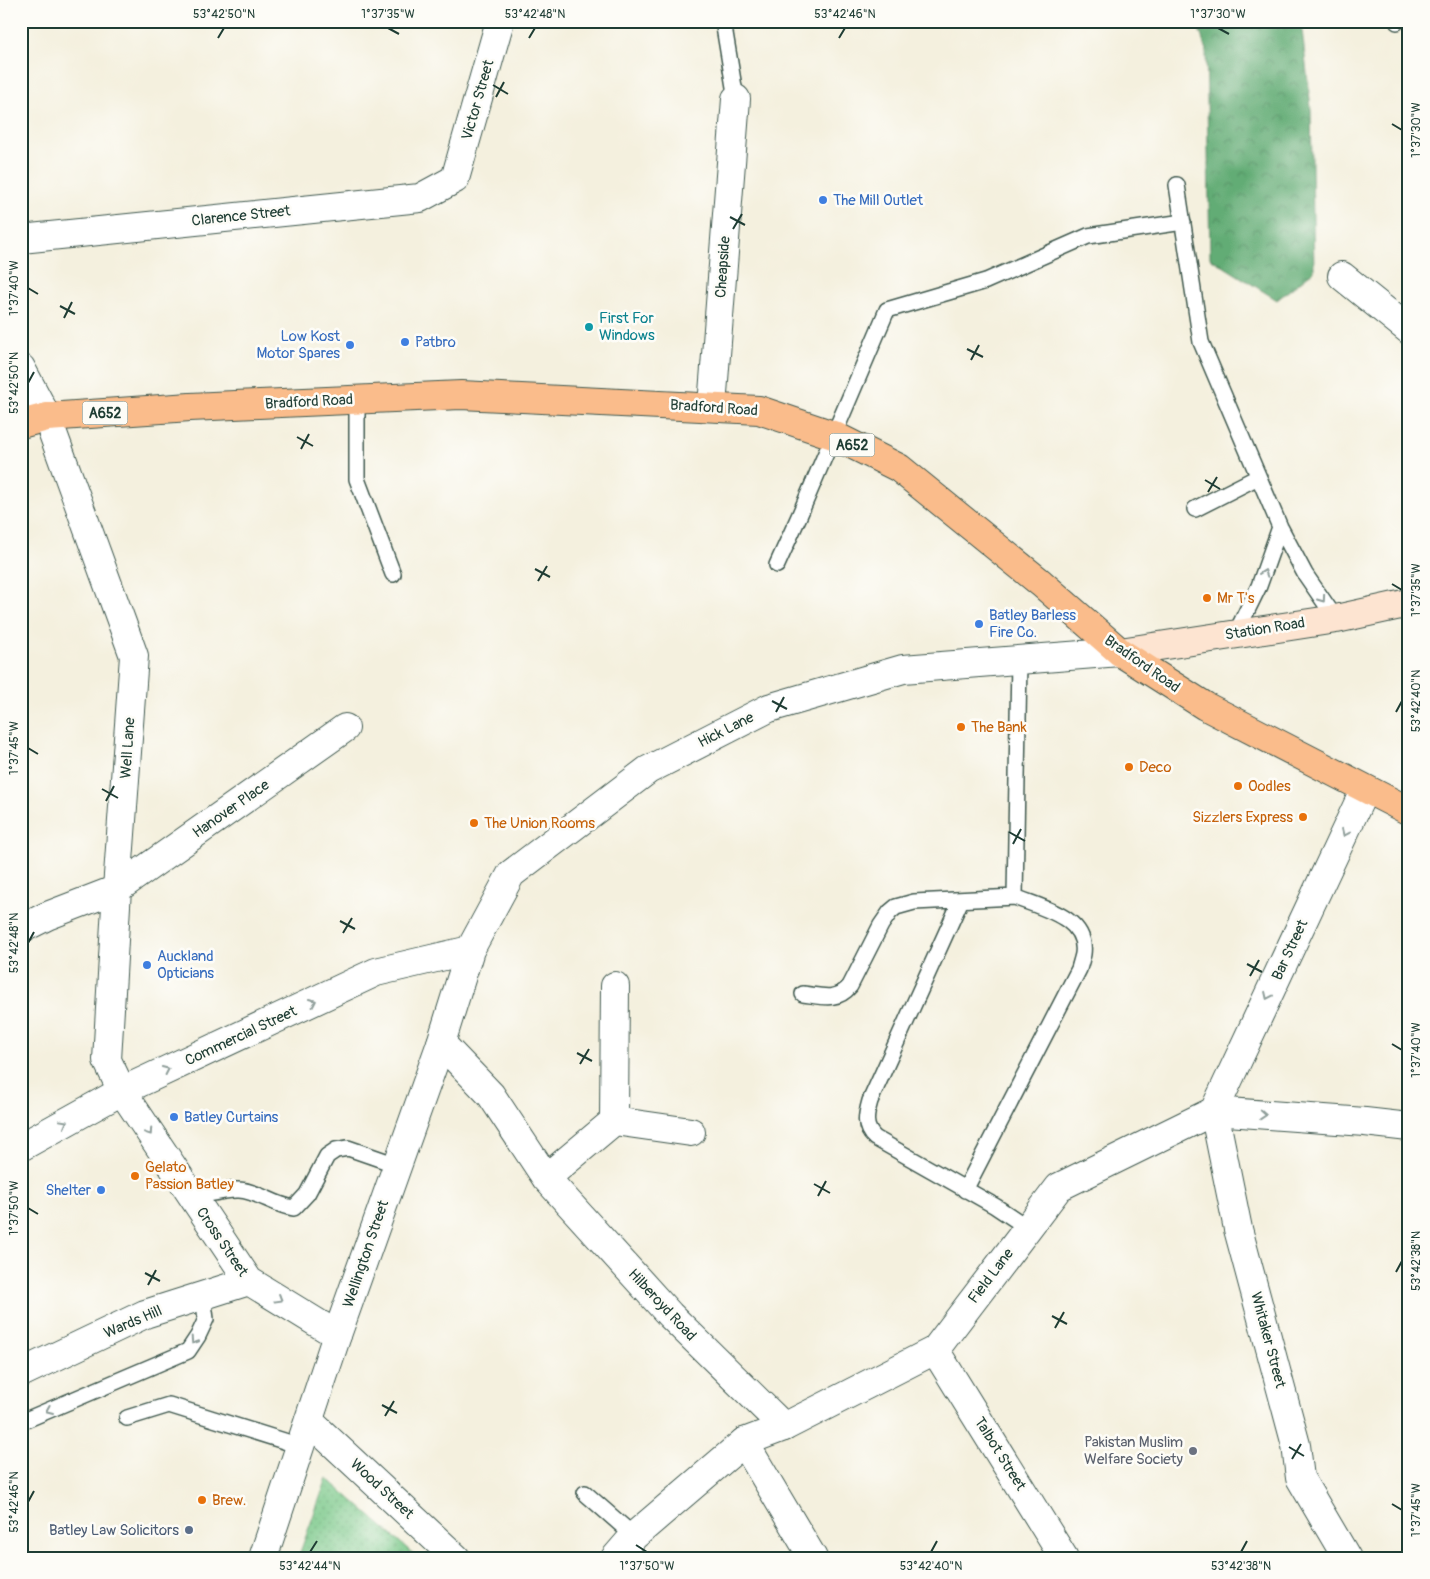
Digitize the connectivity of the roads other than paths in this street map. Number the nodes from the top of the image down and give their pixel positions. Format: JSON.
{"nodes":[{"id":1,"x":500,"y":21,"type":"edge"},
{"id":2,"x":723,"y":21,"type":"edge"},
{"id":3,"x":736,"y":99,"type":"joint"},
{"id":4,"x":455,"y":179,"type":"joint"},
{"id":5,"x":1177,"y":185,"type":"dead end"},
{"id":6,"x":1183,"y":222,"type":"junction"},
{"id":7,"x":21,"y":238,"type":"edge"},
{"id":8,"x":1342,"y":276,"type":"dead end"},
{"id":9,"x":1409,"y":330,"type":"edge"},
{"id":10,"x":21,"y":368,"type":"edge"},
{"id":11,"x":357,"y":400,"type":"junction"},
{"id":12,"x":712,"y":406,"type":"junction"},
{"id":13,"x":34,"y":420,"type":"edge"},
{"id":14,"x":833,"y":435,"type":"junction"},
{"id":15,"x":1258,"y":477,"type":"junction"},
{"id":16,"x":1195,"y":510,"type":"dead end"},
{"id":17,"x":1280,"y":527,"type":"junction"},
{"id":18,"x":777,"y":565,"type":"dead end"},
{"id":19,"x":393,"y":574,"type":"dead end"},
{"id":20,"x":1409,"y":603,"type":"edge"},
{"id":21,"x":1336,"y":618,"type":"junction"},
{"id":22,"x":1236,"y":633,"type":"junction"},
{"id":23,"x":1120,"y":652,"type":"junction"},
{"id":24,"x":1019,"y":660,"type":"junction"},
{"id":25,"x":345,"y":728,"type":"dead end"},
{"id":26,"x":1366,"y":789,"type":"junction"},
{"id":27,"x":1409,"y":810,"type":"edge"},
{"id":28,"x":117,"y":889,"type":"junction"},
{"id":29,"x":1015,"y":897,"type":"junction"},
{"id":30,"x":961,"y":900,"type":"junction"},
{"id":31,"x":21,"y":928,"type":"edge"},
{"id":32,"x":470,"y":950,"type":"junction"},
{"id":33,"x":615,"y":986,"type":"dead end"},
{"id":34,"x":802,"y":994,"type":"dead end"},
{"id":35,"x":441,"y":1043,"type":"junction"},
{"id":36,"x":122,"y":1091,"type":"junction"},
{"id":37,"x":1214,"y":1111,"type":"junction"},
{"id":38,"x":614,"y":1121,"type":"junction"},
{"id":39,"x":1409,"y":1127,"type":"edge"},
{"id":40,"x":691,"y":1132,"type":"dead end"},
{"id":41,"x":21,"y":1147,"type":"edge"},
{"id":42,"x":397,"y":1165,"type":"junction"},
{"id":43,"x":546,"y":1178,"type":"junction"},
{"id":44,"x":965,"y":1190,"type":"junction"},
{"id":45,"x":192,"y":1197,"type":"junction"},
{"id":46,"x":1028,"y":1228,"type":"junction"},
{"id":47,"x":249,"y":1282,"type":"junction"},
{"id":48,"x":203,"y":1296,"type":"junction"},
{"id":49,"x":338,"y":1335,"type":"junction"},
{"id":50,"x":935,"y":1350,"type":"junction"},
{"id":51,"x":21,"y":1374,"type":"edge"},
{"id":52,"x":128,"y":1418,"type":"dead end"},
{"id":53,"x":309,"y":1421,"type":"junction"},
{"id":54,"x":21,"y":1422,"type":"edge"},
{"id":55,"x":784,"y":1427,"type":"junction"},
{"id":56,"x":744,"y":1442,"type":"junction"},
{"id":57,"x":300,"y":1446,"type":"junction"},
{"id":58,"x":584,"y":1492,"type":"dead end"},
{"id":59,"x":634,"y":1536,"type":"junction"},
{"id":60,"x":263,"y":1558,"type":"edge"},
{"id":61,"x":456,"y":1558,"type":"edge"},
{"id":62,"x":615,"y":1558,"type":"edge"},
{"id":63,"x":813,"y":1558,"type":"edge"},
{"id":64,"x":1064,"y":1558,"type":"edge"},
{"id":65,"x":1347,"y":1558,"type":"edge"}],
"edges":[{"from":1,"to":4,"type":"street","name":"Victor Street"},
{"from":2,"to":3,"type":"lane"},
{"from":3,"to":12,"type":"street","name":"Cheapside"},
{"from":4,"to":7,"type":"street","name":"Clarence Street"},
{"from":5,"to":6,"type":"lane"},
{"from":6,"to":14,"type":"lane"},
{"from":6,"to":15,"type":"lane"},
{"from":8,"to":9,"type":"street"},
{"from":10,"to":13,"type":"street","name":"Well Lane"},
{"from":11,"to":12,"type":"main road","name":"Bradford Road","number":"A652"},
{"from":11,"to":13,"type":"main road","name":"Bradford Road","number":"A652"},
{"from":11,"to":19,"type":"lane"},
{"from":12,"to":14,"type":"main road","name":"Bradford Road","number":"A652"},
{"from":13,"to":28,"type":"street","name":"Well Lane"},
{"from":14,"to":18,"type":"lane"},
{"from":14,"to":23,"type":"main road","name":"Bradford Road","number":"A652"},
{"from":15,"to":16,"type":"lane"},
{"from":15,"to":17,"type":"lane"},
{"from":17,"to":21,"type":"lane","one_way":true},
{"from":22,"to":17,"type":"lane","one_way":true},
{"from":20,"to":21,"type":"main road","name":"Station Road"},
{"from":21,"to":22,"type":"main road","name":"Station Road"},
{"from":22,"to":23,"type":"main road","name":"Station Road"},
{"from":23,"to":24,"type":"street","name":"Hick Lane"},
{"from":23,"to":26,"type":"main road","name":"Bradford Road","number":"A652"},
{"from":24,"to":29,"type":"lane"},
{"from":24,"to":32,"type":"street","name":"Hick Lane"},
{"from":25,"to":28,"type":"street","name":"Hanover Place"},
{"from":26,"to":27,"type":"main road","name":"Bradford Road","number":"A652"},
{"from":26,"to":37,"type":"street","name":"Bar Street","one_way":true},
{"from":28,"to":31,"type":"street","name":"Hanover Place"},
{"from":28,"to":36,"type":"street","name":"Well Lane"},
{"from":29,"to":30,"type":"lane"},
{"from":29,"to":44,"type":"lane"},
{"from":30,"to":34,"type":"lane"},
{"from":30,"to":44,"type":"lane"},
{"from":32,"to":35,"type":"street","name":"Wellington Street"},
{"from":36,"to":32,"type":"street","name":"Commercial Street","one_way":true},
{"from":33,"to":38,"type":"street"},
{"from":35,"to":42,"type":"street","name":"Wellington Street"},
{"from":35,"to":43,"type":"street","name":"Hilberoyd Road"},
{"from":41,"to":36,"type":"street","name":"Commercial Street","one_way":true},
{"from":36,"to":45,"type":"street","name":"Cross Street","one_way":true},
{"from":37,"to":39,"type":"street","one_way":true},
{"from":37,"to":46,"type":"street","name":"Field Lane"},
{"from":37,"to":65,"type":"street","name":"Whitaker Street"},
{"from":38,"to":40,"type":"street"},
{"from":38,"to":43,"type":"street"},
{"from":42,"to":45,"type":"lane"},
{"from":42,"to":49,"type":"street","name":"Wellington Street"},
{"from":43,"to":55,"type":"street","name":"Hilberoyd Road"},
{"from":44,"to":46,"type":"lane"},
{"from":45,"to":47,"type":"street","name":"Cross Street"},
{"from":46,"to":50,"type":"street","name":"Field Lane"},
{"from":47,"to":48,"type":"street","name":"Wards Hill"},
{"from":47,"to":49,"type":"street","name":"Cross Street","one_way":true},
{"from":48,"to":51,"type":"street","name":"Wards Hill"},
{"from":48,"to":54,"type":"lane","one_way":true},
{"from":49,"to":53,"type":"street","name":"Wellington Street"},
{"from":50,"to":55,"type":"street","name":"Field Lane"},
{"from":50,"to":64,"type":"street","name":"Talbot Street"},
{"from":52,"to":57,"type":"lane"},
{"from":53,"to":57,"type":"street","name":"Wellington Street"},
{"from":53,"to":61,"type":"street","name":"Wood Street"},
{"from":55,"to":56,"type":"street","name":"Field Lane"},
{"from":56,"to":59,"type":"street","name":"Field Lane"},
{"from":56,"to":63,"type":"street"},
{"from":57,"to":60,"type":"street","name":"Wellington Street"},
{"from":58,"to":59,"type":"lane"},
{"from":59,"to":62,"type":"street","name":"Field Lane"}]}
